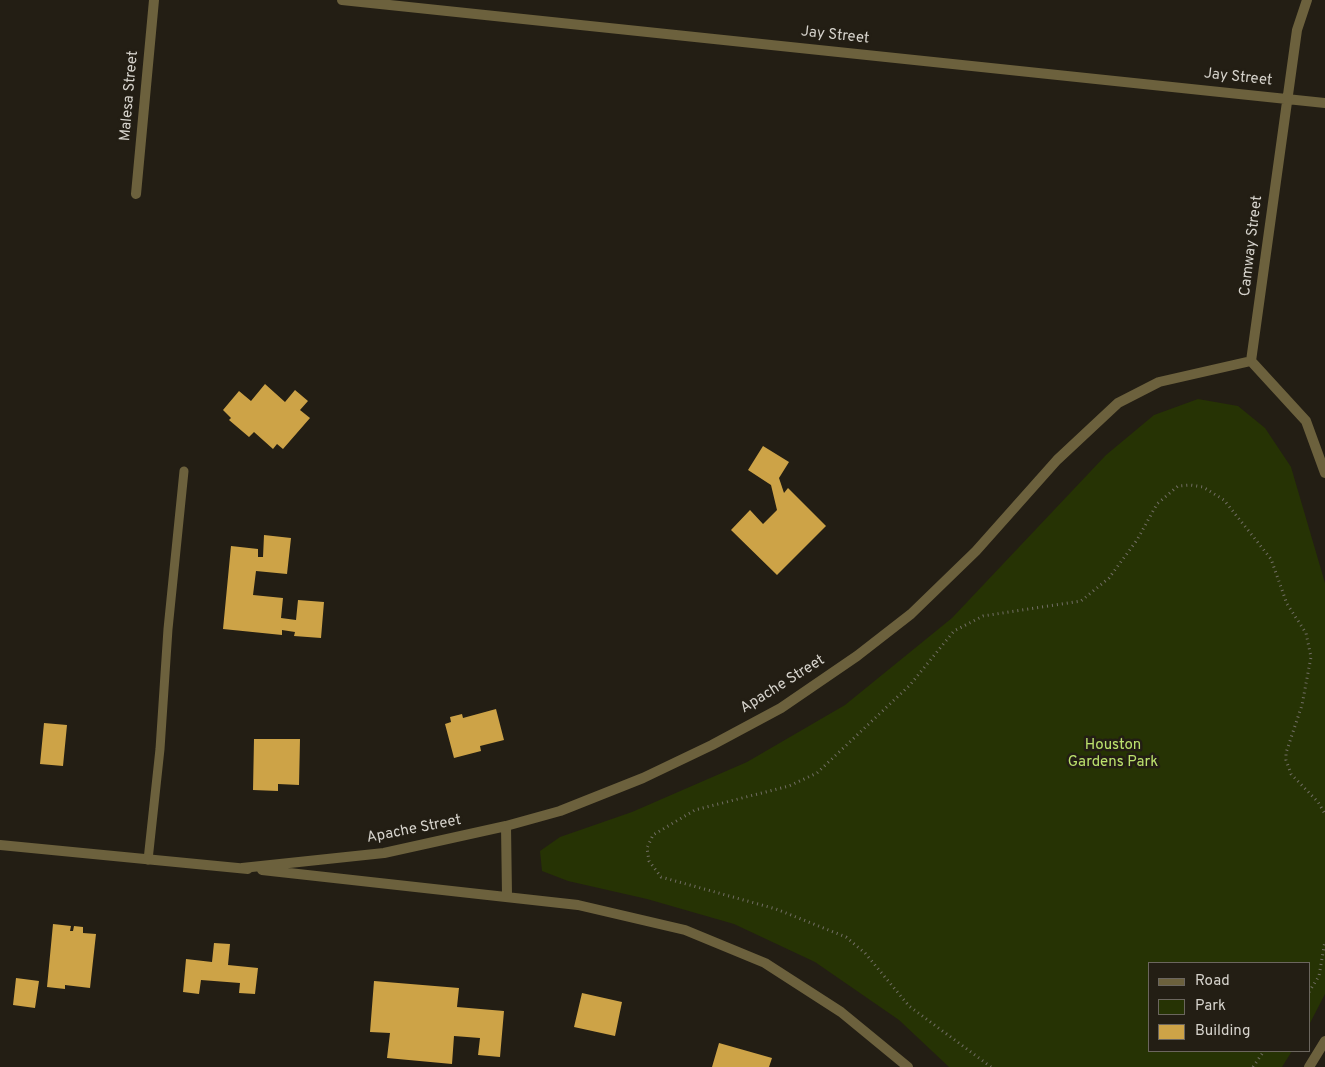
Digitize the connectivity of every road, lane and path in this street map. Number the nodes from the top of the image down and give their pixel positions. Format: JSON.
{"nodes":[{"id":1,"x":154,"y":0,"type":"edge"},
{"id":2,"x":342,"y":0,"type":"edge"},
{"id":3,"x":1307,"y":0,"type":"edge"},
{"id":4,"x":1286,"y":99,"type":"junction"},
{"id":5,"x":1325,"y":103,"type":"edge"},
{"id":6,"x":136,"y":194,"type":"dead end"},
{"id":7,"x":1251,"y":361,"type":"junction"},
{"id":8,"x":184,"y":471,"type":"dead end"},
{"id":9,"x":1325,"y":473,"type":"edge"},
{"id":10,"x":1325,"y":814,"type":"edge"},
{"id":11,"x":506,"y":826,"type":"junction"},
{"id":12,"x":0,"y":845,"type":"edge"},
{"id":13,"x":148,"y":860,"type":"junction"},
{"id":14,"x":242,"y":868,"type":"junction"},
{"id":15,"x":507,"y":895,"type":"junction"},
{"id":16,"x":1325,"y":941,"type":"edge"},
{"id":17,"x":1310,"y":990,"type":"edge"},
{"id":18,"x":1325,"y":1041,"type":"edge"},
{"id":19,"x":1263,"y":1052,"type":"edge"},
{"id":20,"x":908,"y":1067,"type":"edge"},
{"id":21,"x":991,"y":1067,"type":"edge"},
{"id":22,"x":1253,"y":1067,"type":"edge"},
{"id":23,"x":1309,"y":1067,"type":"edge"}],
"edges":[{"from":1,"to":6,"type":"street","name":"Malesa Street"},
{"from":2,"to":4,"type":"street","name":"Jay Street"},
{"from":3,"to":4,"type":"street","name":"Camway Street"},
{"from":4,"to":5,"type":"street","name":"Jay Street"},
{"from":4,"to":7,"type":"street","name":"Camway Street"},
{"from":7,"to":9,"type":"street"},
{"from":7,"to":11,"type":"street","name":"Apache Street"},
{"from":8,"to":13,"type":"lane"},
{"from":10,"to":21,"type":"path"},
{"from":11,"to":14,"type":"street","name":"Apache Street"},
{"from":11,"to":15,"type":"street"},
{"from":12,"to":13,"type":"street","name":"Apache Street"},
{"from":13,"to":14,"type":"street","name":"Apache Street"},
{"from":14,"to":15,"type":"street","name":"Apache Street"},
{"from":15,"to":20,"type":"street","name":"Apache Street"},
{"from":16,"to":17,"type":"path"},
{"from":18,"to":23,"type":"street"},
{"from":19,"to":22,"type":"path"}]}
